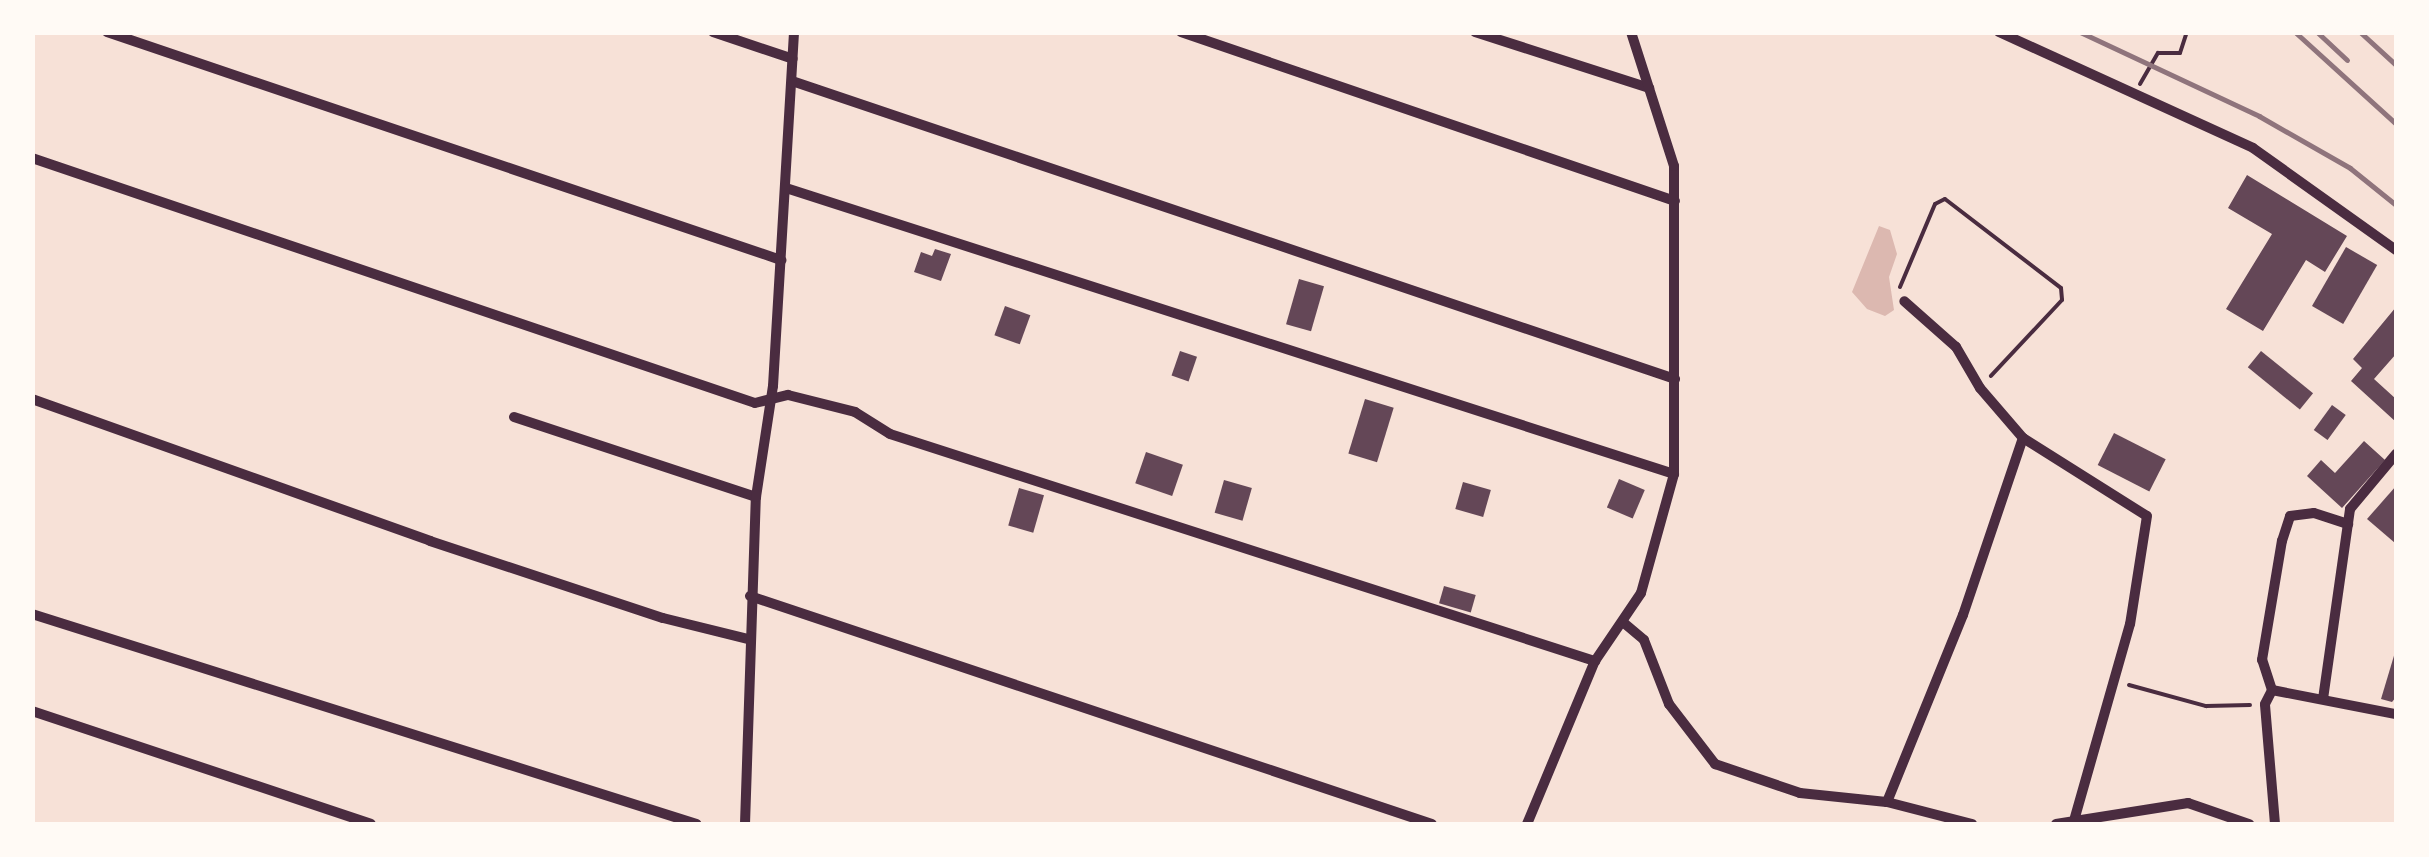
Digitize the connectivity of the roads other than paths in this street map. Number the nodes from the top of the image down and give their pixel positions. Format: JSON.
{"nodes":[{"id":1,"x":107,"y":32,"type":"edge"},
{"id":2,"x":712,"y":32,"type":"edge"},
{"id":3,"x":794,"y":32,"type":"edge"},
{"id":4,"x":1181,"y":32,"type":"edge"},
{"id":5,"x":1475,"y":32,"type":"edge"},
{"id":6,"x":1631,"y":32,"type":"edge"},
{"id":7,"x":1999,"y":32,"type":"edge"},
{"id":8,"x":793,"y":59,"type":"junction"},
{"id":9,"x":792,"y":81,"type":"junction"},
{"id":10,"x":1649,"y":88,"type":"junction"},
{"id":11,"x":32,"y":158,"type":"edge"},
{"id":12,"x":786,"y":188,"type":"junction"},
{"id":13,"x":1675,"y":201,"type":"junction"},
{"id":14,"x":2396,"y":250,"type":"edge"},
{"id":15,"x":781,"y":260,"type":"junction"},
{"id":16,"x":1904,"y":301,"type":"road end"},
{"id":17,"x":1676,"y":379,"type":"junction"},
{"id":18,"x":32,"y":399,"type":"edge"},
{"id":19,"x":771,"y":399,"type":"junction"},
{"id":20,"x":514,"y":417,"type":"dead end"},
{"id":21,"x":2024,"y":438,"type":"junction"},
{"id":22,"x":2396,"y":454,"type":"edge"},
{"id":23,"x":1674,"y":474,"type":"junction"},
{"id":24,"x":756,"y":497,"type":"junction"},
{"id":25,"x":2348,"y":524,"type":"junction"},
{"id":26,"x":750,"y":596,"type":"junction"},
{"id":27,"x":32,"y":614,"type":"edge"},
{"id":28,"x":1624,"y":623,"type":"junction"},
{"id":29,"x":748,"y":639,"type":"junction"},
{"id":30,"x":1596,"y":661,"type":"junction"},
{"id":31,"x":2272,"y":690,"type":"junction"},
{"id":32,"x":2323,"y":699,"type":"junction"},
{"id":33,"x":32,"y":711,"type":"edge"},
{"id":34,"x":2396,"y":714,"type":"edge"},
{"id":35,"x":1887,"y":802,"type":"junction"},
{"id":36,"x":2075,"y":817,"type":"junction"},
{"id":37,"x":2274,"y":822,"type":"edge"},
{"id":38,"x":371,"y":824,"type":"edge"},
{"id":39,"x":697,"y":824,"type":"edge"},
{"id":40,"x":745,"y":824,"type":"edge"},
{"id":41,"x":1432,"y":824,"type":"edge"},
{"id":42,"x":1527,"y":824,"type":"edge"},
{"id":43,"x":1972,"y":824,"type":"edge"},
{"id":44,"x":2056,"y":824,"type":"edge"},
{"id":45,"x":2250,"y":824,"type":"edge"}],
"edges":[{"from":1,"to":15,"type":"street"},
{"from":2,"to":8,"type":"street"},
{"from":3,"to":8,"type":"street"},
{"from":4,"to":13,"type":"street"},
{"from":5,"to":10,"type":"street"},
{"from":6,"to":10,"type":"street"},
{"from":7,"to":14,"type":"street"},
{"from":8,"to":9,"type":"street"},
{"from":9,"to":12,"type":"street"},
{"from":9,"to":17,"type":"street"},
{"from":10,"to":13,"type":"street"},
{"from":11,"to":19,"type":"street"},
{"from":12,"to":15,"type":"street"},
{"from":12,"to":23,"type":"street"},
{"from":13,"to":17,"type":"street"},
{"from":15,"to":19,"type":"street"},
{"from":16,"to":21,"type":"street"},
{"from":17,"to":23,"type":"street"},
{"from":18,"to":29,"type":"street"},
{"from":19,"to":24,"type":"street"},
{"from":19,"to":30,"type":"street"},
{"from":20,"to":24,"type":"street"},
{"from":21,"to":35,"type":"street"},
{"from":21,"to":36,"type":"street"},
{"from":22,"to":25,"type":"street"},
{"from":23,"to":28,"type":"street"},
{"from":24,"to":26,"type":"street"},
{"from":25,"to":31,"type":"street"},
{"from":25,"to":32,"type":"street"},
{"from":26,"to":29,"type":"street"},
{"from":26,"to":41,"type":"street"},
{"from":27,"to":39,"type":"street"},
{"from":28,"to":30,"type":"street"},
{"from":28,"to":35,"type":"street"},
{"from":29,"to":40,"type":"street"},
{"from":30,"to":42,"type":"street"},
{"from":31,"to":32,"type":"street"},
{"from":31,"to":37,"type":"street"},
{"from":32,"to":34,"type":"street"},
{"from":33,"to":38,"type":"street"},
{"from":35,"to":43,"type":"street"},
{"from":36,"to":44,"type":"street"},
{"from":36,"to":45,"type":"street"},
{"from":37,"to":45,"type":"street"}]}
